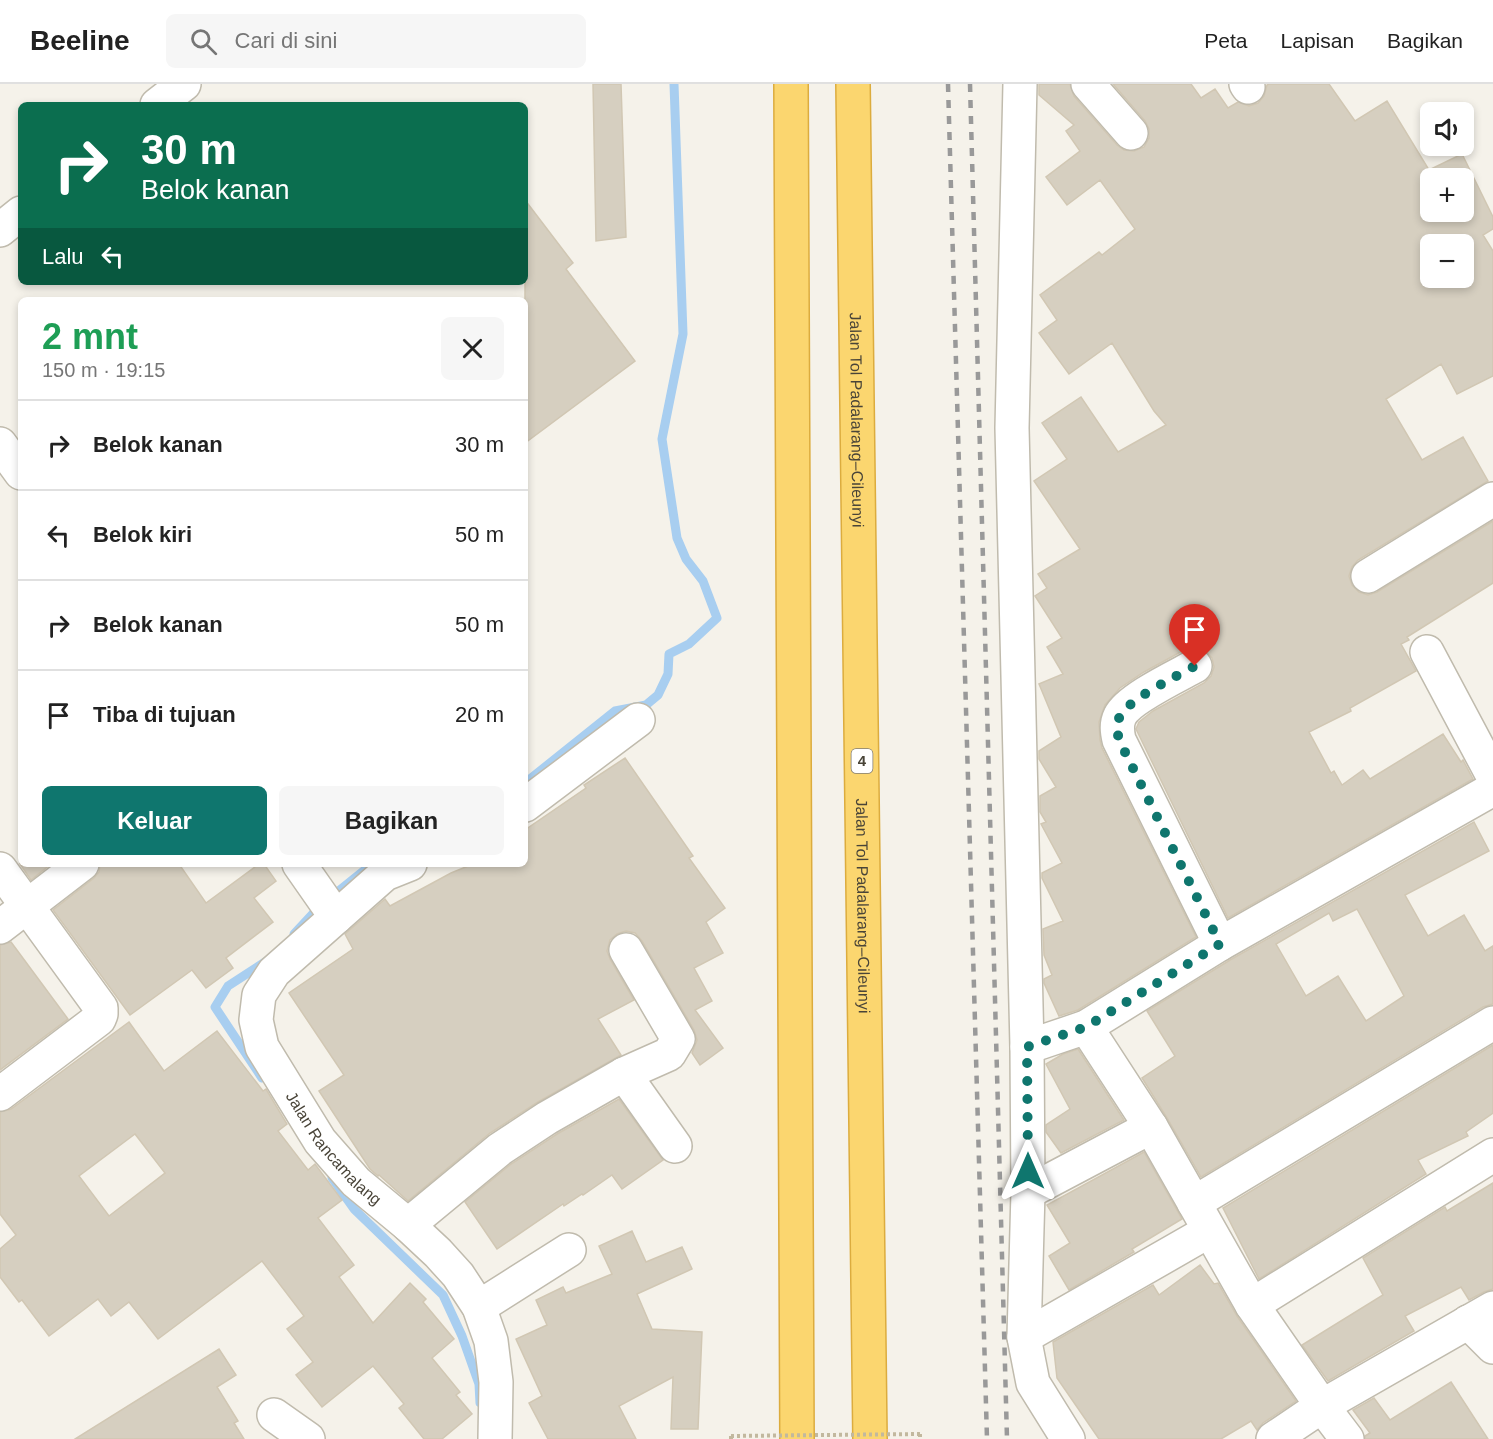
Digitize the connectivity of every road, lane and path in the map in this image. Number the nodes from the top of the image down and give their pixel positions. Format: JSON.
{"nodes":[{"id":1,"x":168,"y":84,"type":"edge"},
{"id":2,"x":184,"y":84,"type":"edge"},
{"id":3,"x":791,"y":84,"type":"edge"},
{"id":4,"x":853,"y":84,"type":"edge"},
{"id":5,"x":1020,"y":84,"type":"edge"},
{"id":6,"x":1088,"y":84,"type":"edge"},
{"id":7,"x":159,"y":102,"type":"edge"},
{"id":8,"x":161,"y":102,"type":"edge"},
{"id":9,"x":1131,"y":133,"type":"dead end"},
{"id":10,"x":18,"y":215,"type":"edge"},
{"id":11,"x":0,"y":230,"type":"edge"},
{"id":12,"x":0,"y":444,"type":"edge"},
{"id":13,"x":18,"y":469,"type":"edge"},
{"id":14,"x":1493,"y":499,"type":"edge"},
{"id":15,"x":1368,"y":576,"type":"dead end"},
{"id":16,"x":1427,"y":652,"type":"dead end"},
{"id":17,"x":1195,"y":666,"type":"dead end"},
{"id":18,"x":638,"y":720,"type":"dead end"},
{"id":19,"x":1493,"y":776,"type":"edge"},
{"id":20,"x":1493,"y":789,"type":"edge"},
{"id":21,"x":528,"y":803,"type":"edge"},
{"id":22,"x":78,"y":867,"type":"edge"},
{"id":23,"x":402,"y":867,"type":"edge"},
{"id":24,"x":0,"y":869,"type":"edge"},
{"id":25,"x":321,"y":895,"type":"edge"},
{"id":26,"x":28,"y":906,"type":"junction"},
{"id":27,"x":0,"y":927,"type":"edge"},
{"id":28,"x":1220,"y":944,"type":"junction"},
{"id":29,"x":626,"y":950,"type":"dead end"},
{"id":30,"x":1493,"y":1023,"type":"edge"},
{"id":31,"x":1086,"y":1027,"type":"junction"},
{"id":32,"x":1027,"y":1047,"type":"junction"},
{"id":33,"x":624,"y":1074,"type":"junction"},
{"id":34,"x":0,"y":1094,"type":"edge"},
{"id":35,"x":1151,"y":1127,"type":"junction"},
{"id":36,"x":675,"y":1146,"type":"dead end"},
{"id":37,"x":1493,"y":1155,"type":"edge"},
{"id":38,"x":1028,"y":1192,"type":"junction"},
{"id":39,"x":1194,"y":1203,"type":"junction"},
{"id":40,"x":408,"y":1225,"type":"junction"},
{"id":41,"x":1209,"y":1231,"type":"junction"},
{"id":42,"x":569,"y":1250,"type":"dead end"},
{"id":43,"x":1252,"y":1305,"type":"junction"},
{"id":44,"x":479,"y":1307,"type":"junction"},
{"id":45,"x":1481,"y":1315,"type":"edge"},
{"id":46,"x":1024,"y":1337,"type":"junction"},
{"id":47,"x":1493,"y":1347,"type":"edge"},
{"id":48,"x":1322,"y":1406,"type":"junction"},
{"id":49,"x":274,"y":1415,"type":"dead end"},
{"id":50,"x":920,"y":1437,"type":"edge"},
{"id":51,"x":308,"y":1439,"type":"edge"},
{"id":52,"x":495,"y":1439,"type":"edge"},
{"id":53,"x":731,"y":1439,"type":"edge"},
{"id":54,"x":797,"y":1439,"type":"edge"},
{"id":55,"x":870,"y":1439,"type":"edge"},
{"id":56,"x":1068,"y":1439,"type":"edge"},
{"id":57,"x":1273,"y":1439,"type":"edge"},
{"id":58,"x":1347,"y":1439,"type":"edge"}],
"edges":[{"from":1,"to":7,"type":"street"},
{"from":2,"to":8,"type":"street"},
{"from":3,"to":54,"type":"highway"},
{"from":4,"to":55,"type":"highway","name":"Jalan Tol Padalarang–Cileunyi","number":"4"},
{"from":5,"to":32,"type":"street"},
{"from":6,"to":9,"type":"street"},
{"from":10,"to":11,"type":"street"},
{"from":12,"to":13,"type":"street"},
{"from":14,"to":15,"type":"street"},
{"from":16,"to":19,"type":"street"},
{"from":17,"to":28,"type":"street"},
{"from":18,"to":21,"type":"street"},
{"from":20,"to":28,"type":"street"},
{"from":22,"to":26,"type":"street"},
{"from":23,"to":25,"type":"street","name":"Jalan Rancamalang"},
{"from":24,"to":26,"type":"street"},
{"from":25,"to":40,"type":"street","name":"Jalan Rancamalang"},
{"from":26,"to":27,"type":"street"},
{"from":26,"to":34,"type":"street"},
{"from":28,"to":31,"type":"street"},
{"from":29,"to":33,"type":"street"},
{"from":30,"to":39,"type":"street"},
{"from":31,"to":32,"type":"street"},
{"from":31,"to":35,"type":"street"},
{"from":32,"to":38,"type":"street"},
{"from":33,"to":36,"type":"street"},
{"from":33,"to":40,"type":"street"},
{"from":35,"to":38,"type":"street"},
{"from":35,"to":39,"type":"street"},
{"from":37,"to":43,"type":"street"},
{"from":38,"to":46,"type":"street"},
{"from":39,"to":41,"type":"street"},
{"from":40,"to":44,"type":"street","name":"Jalan Rancamalang"},
{"from":41,"to":43,"type":"street"},
{"from":41,"to":46,"type":"street"},
{"from":42,"to":44,"type":"street"},
{"from":43,"to":48,"type":"street"},
{"from":44,"to":52,"type":"street","name":"Jalan Rancamalang"},
{"from":45,"to":47,"type":"street"},
{"from":45,"to":48,"type":"street"},
{"from":46,"to":56,"type":"street"},
{"from":48,"to":57,"type":"street"},
{"from":48,"to":58,"type":"street"},
{"from":49,"to":51,"type":"street"},
{"from":50,"to":53,"type":"path","bridge":true}]}
